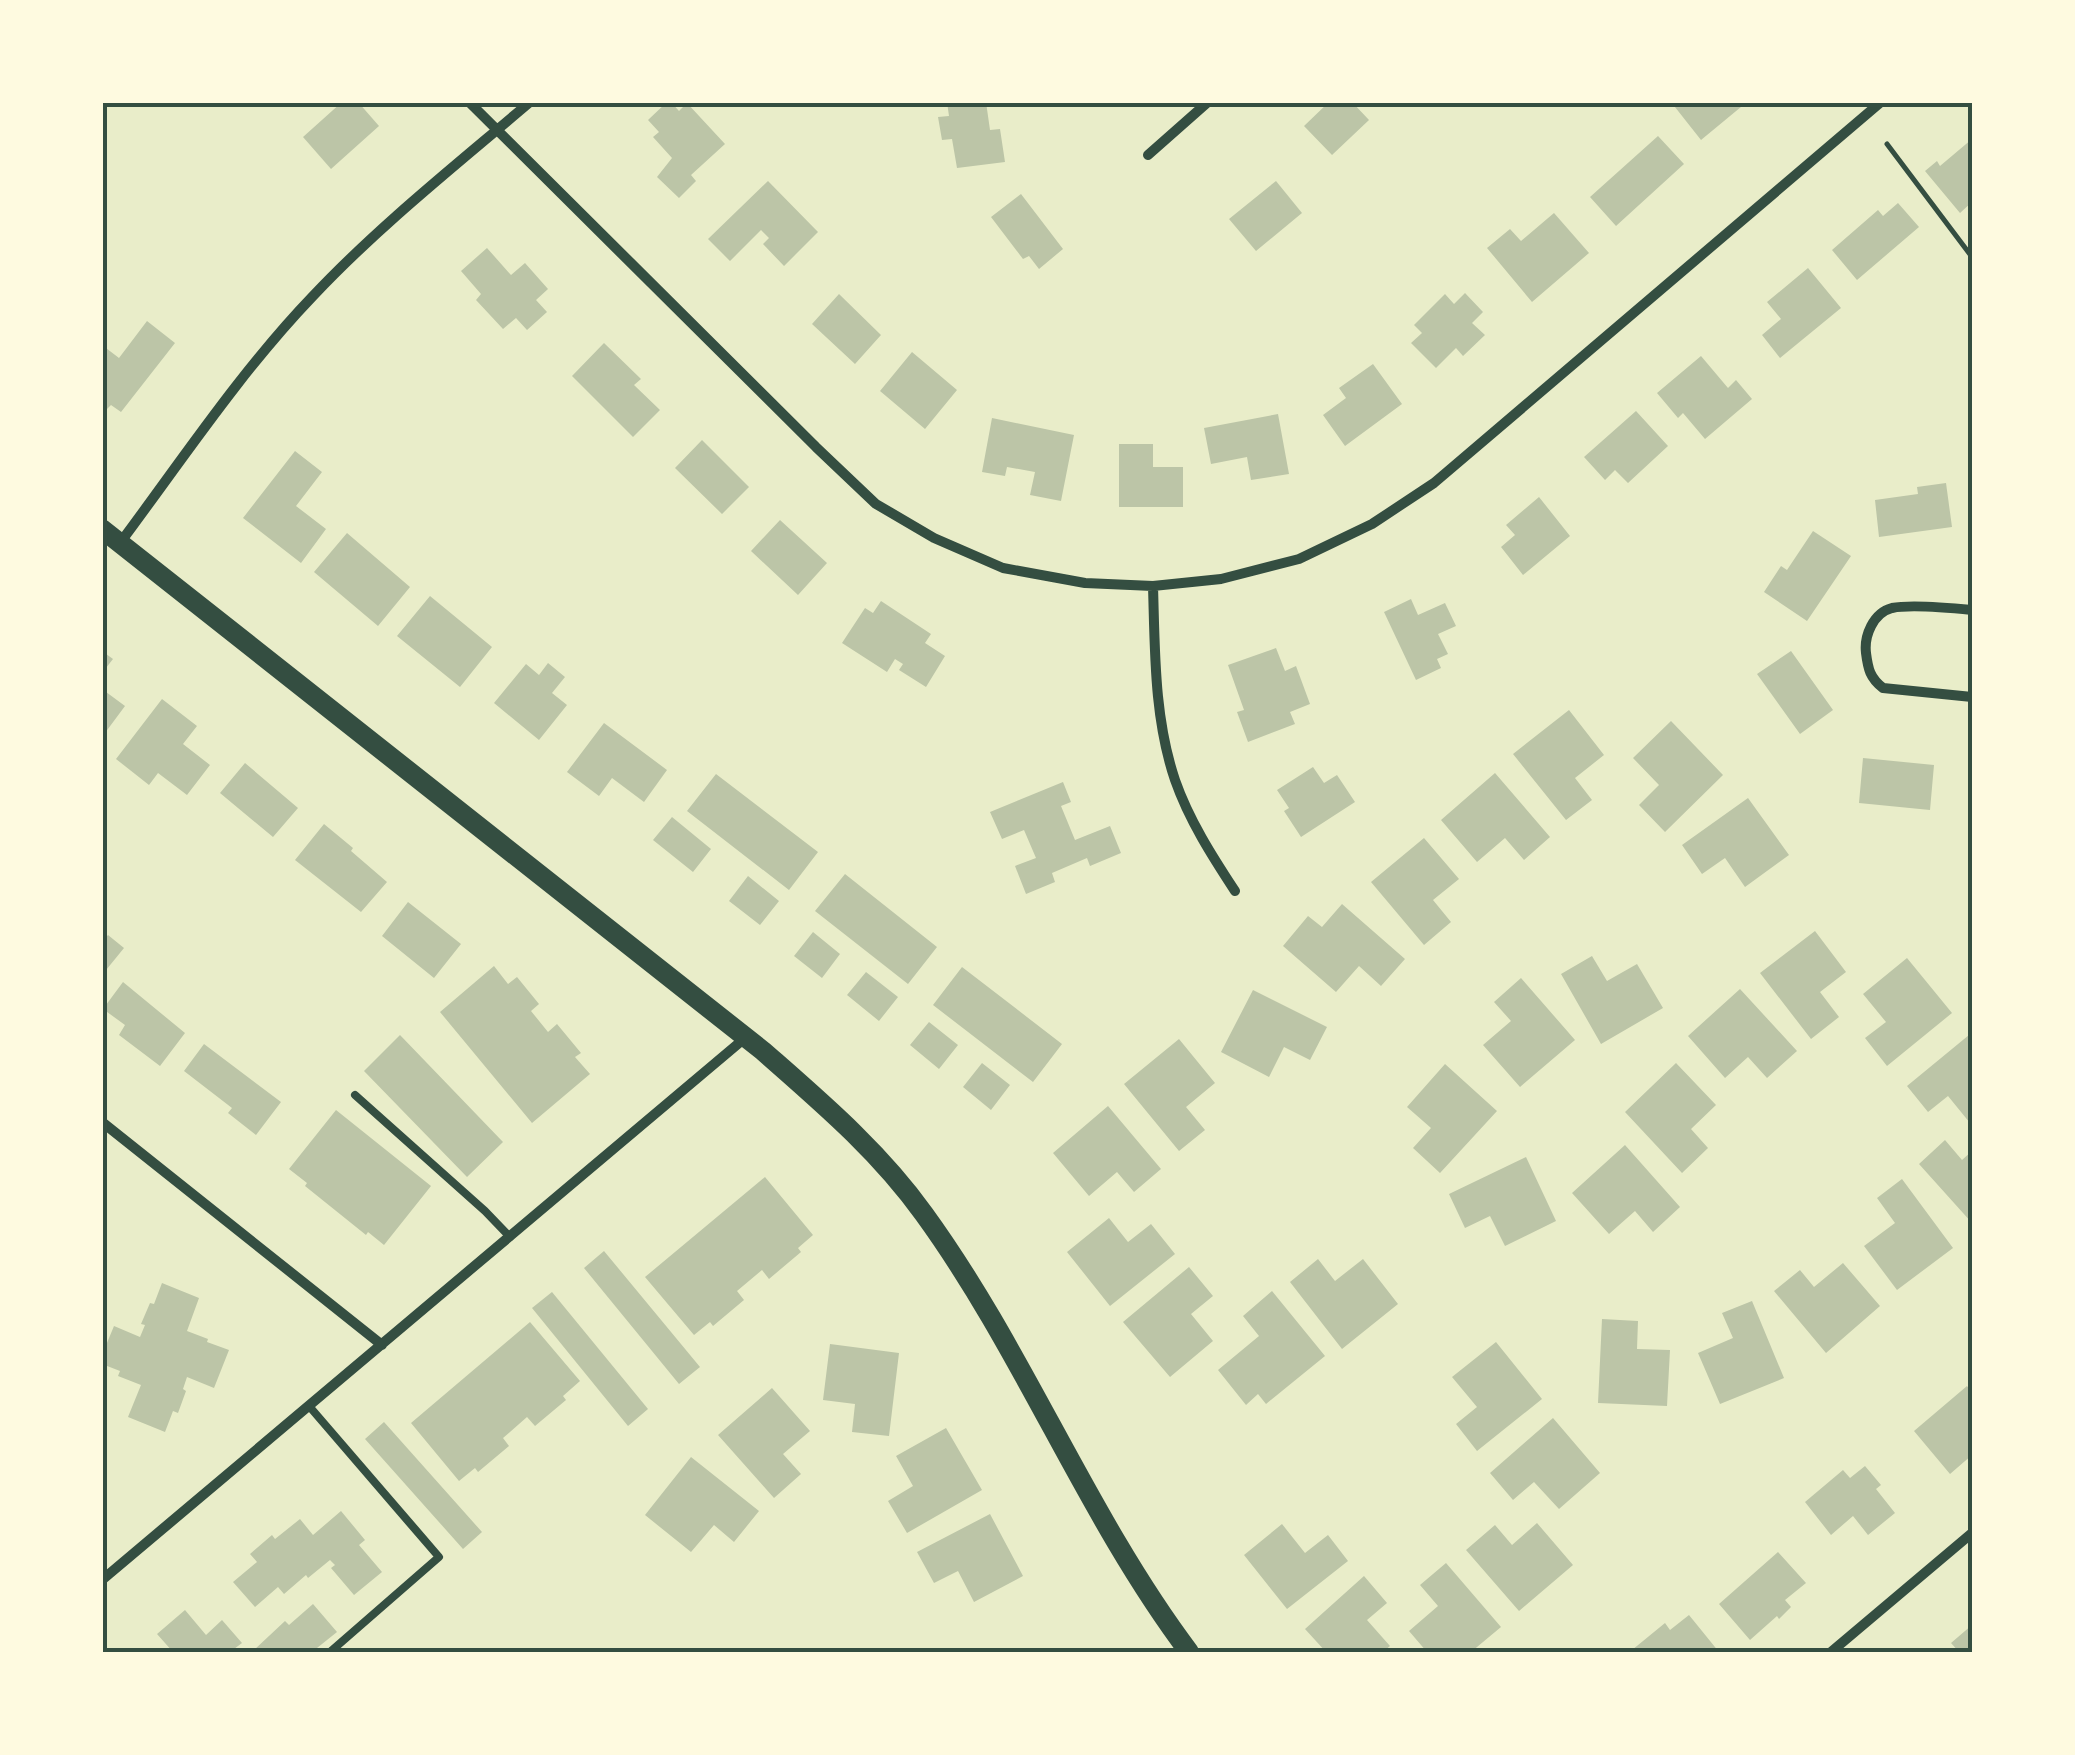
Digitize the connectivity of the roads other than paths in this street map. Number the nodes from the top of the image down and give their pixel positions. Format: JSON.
{"nodes":[{"id":1,"x":469,"y":102,"type":"edge"},
{"id":2,"x":530,"y":102,"type":"edge"},
{"id":3,"x":1208,"y":102,"type":"edge"},
{"id":4,"x":1881,"y":102,"type":"edge"},
{"id":5,"x":497,"y":130,"type":"junction"},
{"id":6,"x":1148,"y":155,"type":"dead end"},
{"id":7,"x":102,"y":529,"type":"edge"},
{"id":8,"x":120,"y":543,"type":"junction"},
{"id":9,"x":1153,"y":586,"type":"junction"},
{"id":10,"x":1972,"y":610,"type":"edge"},
{"id":11,"x":1972,"y":696,"type":"edge"},
{"id":12,"x":1235,"y":891,"type":"dead end"},
{"id":13,"x":745,"y":1038,"type":"junction"},
{"id":14,"x":355,"y":1095,"type":"dead end"},
{"id":15,"x":102,"y":1122,"type":"edge"},
{"id":16,"x":510,"y":1238,"type":"junction"},
{"id":17,"x":382,"y":1345,"type":"junction"},
{"id":18,"x":309,"y":1406,"type":"junction"},
{"id":19,"x":1972,"y":1533,"type":"edge"},
{"id":20,"x":102,"y":1580,"type":"edge"},
{"id":21,"x":330,"y":1652,"type":"edge"},
{"id":22,"x":1189,"y":1652,"type":"edge"},
{"id":23,"x":1831,"y":1652,"type":"edge"}],
"edges":[{"from":1,"to":5,"type":"street"},
{"from":2,"to":5,"type":"street"},
{"from":3,"to":6,"type":"street"},
{"from":4,"to":9,"type":"street"},
{"from":5,"to":8,"type":"street"},
{"from":5,"to":9,"type":"street"},
{"from":7,"to":8,"type":"main road"},
{"from":8,"to":13,"type":"main road"},
{"from":9,"to":12,"type":"street"},
{"from":10,"to":11,"type":"street"},
{"from":13,"to":16,"type":"street"},
{"from":13,"to":22,"type":"main road"},
{"from":14,"to":16,"type":"lane"},
{"from":15,"to":17,"type":"street"},
{"from":16,"to":17,"type":"street"},
{"from":17,"to":18,"type":"street"},
{"from":18,"to":20,"type":"street"},
{"from":18,"to":21,"type":"lane"},
{"from":19,"to":23,"type":"street"}]}
